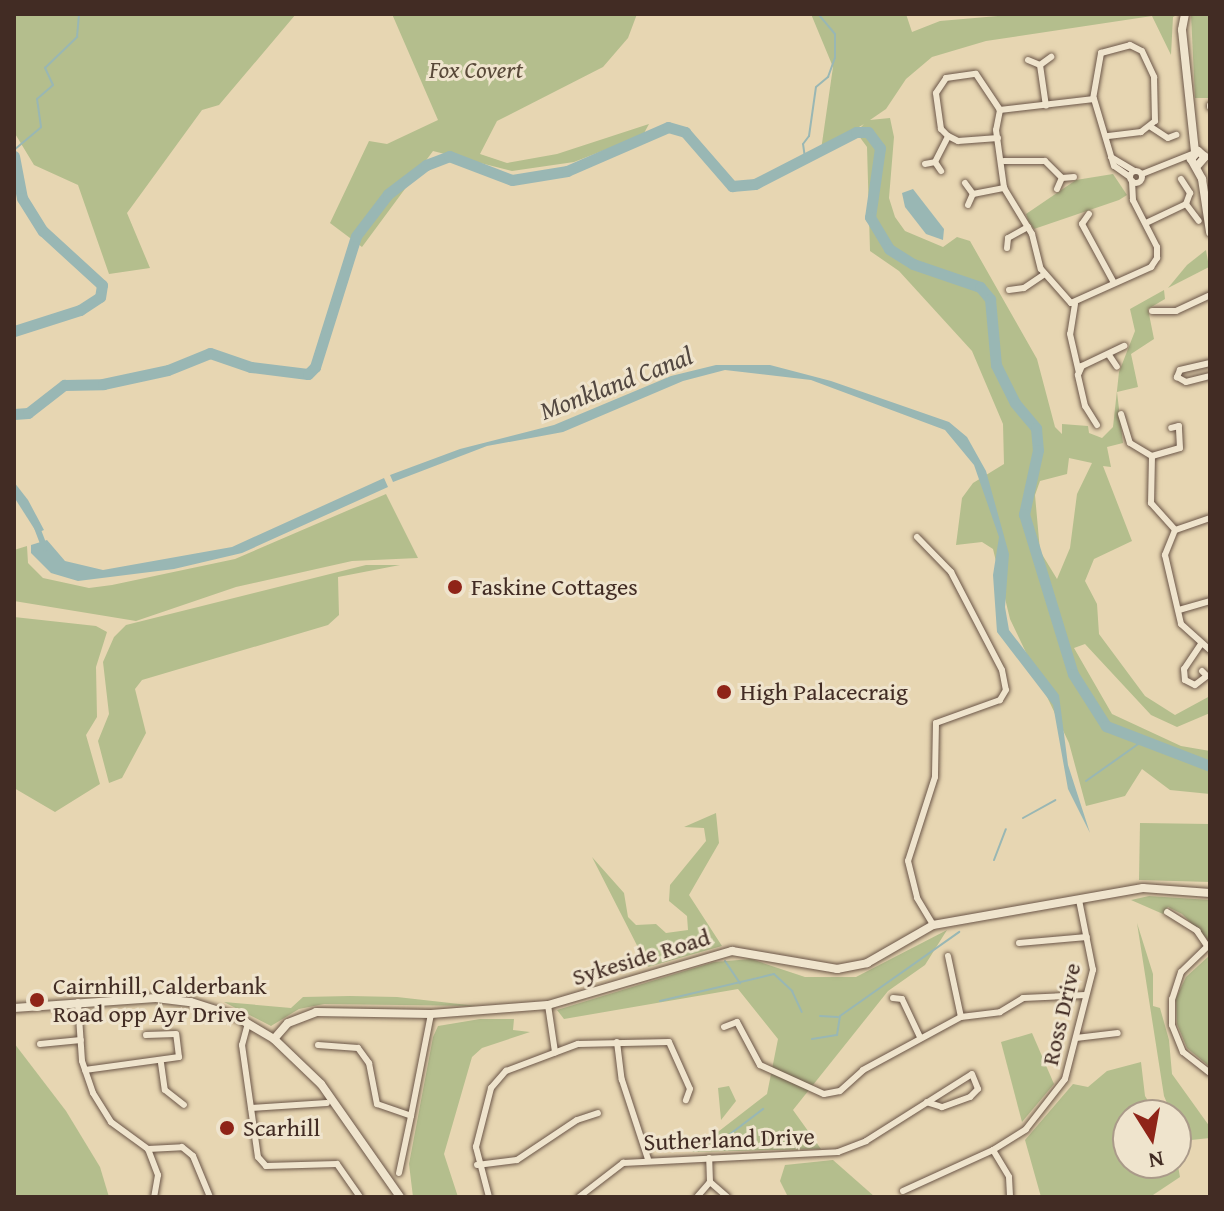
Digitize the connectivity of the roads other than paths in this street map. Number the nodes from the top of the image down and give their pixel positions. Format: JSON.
{"nodes":[{"id":1,"x":1185,"y":14,"type":"edge"},
{"id":2,"x":1051,"y":57,"type":"dead end"},
{"id":3,"x":1028,"y":60,"type":"dead end"},
{"id":4,"x":1040,"y":65,"type":"junction"},
{"id":5,"x":1093,"y":99,"type":"junction"},
{"id":6,"x":1046,"y":106,"type":"junction"},
{"id":7,"x":1000,"y":110,"type":"junction"},
{"id":8,"x":1151,"y":127,"type":"junction"},
{"id":9,"x":1176,"y":135,"type":"dead end"},
{"id":10,"x":948,"y":136,"type":"junction"},
{"id":11,"x":1106,"y":136,"type":"junction"},
{"id":12,"x":998,"y":138,"type":"junction"},
{"id":13,"x":1168,"y":138,"type":"junction"},
{"id":14,"x":1168,"y":149,"type":"dead end"},
{"id":15,"x":1201,"y":157,"type":"edge"},
{"id":16,"x":1004,"y":161,"type":"junction"},
{"id":17,"x":935,"y":162,"type":"junction"},
{"id":18,"x":925,"y":164,"type":"dead end"},
{"id":19,"x":941,"y":171,"type":"dead end"},
{"id":20,"x":1074,"y":177,"type":"dead end"},
{"id":21,"x":1062,"y":178,"type":"junction"},
{"id":22,"x":1133,"y":178,"type":"junction"},
{"id":23,"x":1181,"y":179,"type":"dead end"},
{"id":24,"x":965,"y":183,"type":"dead end"},
{"id":25,"x":1004,"y":188,"type":"junction"},
{"id":26,"x":1057,"y":189,"type":"dead end"},
{"id":27,"x":973,"y":194,"type":"junction"},
{"id":28,"x":1186,"y":204,"type":"junction"},
{"id":29,"x":968,"y":205,"type":"dead end"},
{"id":30,"x":1089,"y":214,"type":"dead end"},
{"id":31,"x":1199,"y":221,"type":"dead end"},
{"id":32,"x":1070,"y":223,"type":"dead end"},
{"id":33,"x":1146,"y":223,"type":"junction"},
{"id":34,"x":1082,"y":224,"type":"junction"},
{"id":35,"x":1028,"y":227,"type":"junction"},
{"id":36,"x":1210,"y":232,"type":"edge"},
{"id":37,"x":1007,"y":248,"type":"dead end"},
{"id":38,"x":1045,"y":274,"type":"junction"},
{"id":39,"x":1113,"y":281,"type":"junction"},
{"id":40,"x":1009,"y":290,"type":"dead end"},
{"id":41,"x":1210,"y":295,"type":"edge"},
{"id":42,"x":1075,"y":304,"type":"junction"},
{"id":43,"x":1152,"y":311,"type":"dead end"},
{"id":44,"x":1124,"y":346,"type":"dead end"},
{"id":45,"x":1109,"y":355,"type":"junction"},
{"id":46,"x":1210,"y":363,"type":"edge"},
{"id":47,"x":1117,"y":367,"type":"dead end"},
{"id":48,"x":1079,"y":372,"type":"junction"},
{"id":49,"x":1210,"y":376,"type":"edge"},
{"id":50,"x":1121,"y":414,"type":"dead end"},
{"id":51,"x":1097,"y":425,"type":"dead end"},
{"id":52,"x":1171,"y":428,"type":"dead end"},
{"id":53,"x":1152,"y":456,"type":"junction"},
{"id":54,"x":1210,"y":518,"type":"edge"},
{"id":55,"x":1175,"y":530,"type":"junction"},
{"id":56,"x":917,"y":537,"type":"dead end"},
{"id":57,"x":1210,"y":601,"type":"edge"},
{"id":58,"x":1179,"y":610,"type":"junction"},
{"id":59,"x":1201,"y":644,"type":"junction"},
{"id":60,"x":1210,"y":650,"type":"edge"},
{"id":61,"x":1202,"y":671,"type":"dead end"},
{"id":62,"x":1210,"y":893,"type":"edge"},
{"id":63,"x":1079,"y":900,"type":"junction"},
{"id":64,"x":1167,"y":912,"type":"dead end"},
{"id":65,"x":933,"y":925,"type":"junction"},
{"id":66,"x":1087,"y":937,"type":"junction"},
{"id":67,"x":1019,"y":943,"type":"dead end"},
{"id":68,"x":1208,"y":945,"type":"edge"},
{"id":69,"x":948,"y":956,"type":"dead end"},
{"id":70,"x":1085,"y":995,"type":"junction"},
{"id":71,"x":893,"y":998,"type":"dead end"},
{"id":72,"x":78,"y":1002,"type":"junction"},
{"id":73,"x":548,"y":1005,"type":"junction"},
{"id":74,"x":14,"y":1008,"type":"edge"},
{"id":75,"x":431,"y":1014,"type":"junction"},
{"id":76,"x":961,"y":1017,"type":"junction"},
{"id":77,"x":248,"y":1023,"type":"junction"},
{"id":78,"x":724,"y":1027,"type":"dead end"},
{"id":79,"x":1118,"y":1033,"type":"dead end"},
{"id":80,"x":146,"y":1035,"type":"dead end"},
{"id":81,"x":920,"y":1037,"type":"junction"},
{"id":82,"x":1076,"y":1038,"type":"junction"},
{"id":83,"x":274,"y":1039,"type":"junction"},
{"id":84,"x":81,"y":1040,"type":"junction"},
{"id":85,"x":617,"y":1042,"type":"junction"},
{"id":86,"x":40,"y":1044,"type":"dead end"},
{"id":87,"x":318,"y":1045,"type":"dead end"},
{"id":88,"x":555,"y":1052,"type":"junction"},
{"id":89,"x":161,"y":1063,"type":"junction"},
{"id":90,"x":85,"y":1070,"type":"junction"},
{"id":91,"x":1210,"y":1073,"type":"edge"},
{"id":92,"x":686,"y":1100,"type":"dead end"},
{"id":93,"x":927,"y":1102,"type":"junction"},
{"id":94,"x":327,"y":1103,"type":"dead end"},
{"id":95,"x":184,"y":1105,"type":"dead end"},
{"id":96,"x":251,"y":1108,"type":"junction"},
{"id":97,"x":598,"y":1113,"type":"dead end"},
{"id":98,"x":411,"y":1116,"type":"junction"},
{"id":99,"x":148,"y":1149,"type":"junction"},
{"id":100,"x":993,"y":1150,"type":"junction"},
{"id":101,"x":709,"y":1158,"type":"junction"},
{"id":102,"x":648,"y":1159,"type":"junction"},
{"id":103,"x":477,"y":1165,"type":"junction"},
{"id":104,"x":399,"y":1173,"type":"dead end"},
{"id":105,"x":710,"y":1182,"type":"junction"},
{"id":106,"x":903,"y":1191,"type":"dead end"},
{"id":107,"x":154,"y":1197,"type":"edge"},
{"id":108,"x":210,"y":1197,"type":"edge"},
{"id":109,"x":360,"y":1197,"type":"edge"},
{"id":110,"x":400,"y":1197,"type":"edge"},
{"id":111,"x":489,"y":1197,"type":"edge"},
{"id":112,"x":579,"y":1197,"type":"edge"},
{"id":113,"x":697,"y":1197,"type":"edge"},
{"id":114,"x":727,"y":1197,"type":"edge"},
{"id":115,"x":1010,"y":1197,"type":"edge"}],
"edges":[{"from":1,"to":15,"type":"street"},
{"from":2,"to":4,"type":"street"},
{"from":3,"to":4,"type":"street"},
{"from":4,"to":6,"type":"street"},
{"from":5,"to":6,"type":"street"},
{"from":5,"to":8,"type":"street"},
{"from":5,"to":11,"type":"street"},
{"from":6,"to":7,"type":"street"},
{"from":7,"to":10,"type":"street"},
{"from":7,"to":12,"type":"street"},
{"from":8,"to":11,"type":"street"},
{"from":8,"to":13,"type":"street"},
{"from":9,"to":13,"type":"street"},
{"from":10,"to":12,"type":"street"},
{"from":10,"to":17,"type":"street"},
{"from":11,"to":22,"type":"street"},
{"from":12,"to":16,"type":"street"},
{"from":13,"to":14,"type":"street"},
{"from":15,"to":22,"type":"street"},
{"from":15,"to":36,"type":"street"},
{"from":16,"to":21,"type":"street"},
{"from":16,"to":25,"type":"street"},
{"from":17,"to":18,"type":"street"},
{"from":17,"to":19,"type":"street"},
{"from":20,"to":21,"type":"street"},
{"from":21,"to":26,"type":"street"},
{"from":22,"to":33,"type":"street"},
{"from":23,"to":28,"type":"street"},
{"from":24,"to":27,"type":"street"},
{"from":25,"to":27,"type":"street"},
{"from":25,"to":35,"type":"street"},
{"from":27,"to":29,"type":"street"},
{"from":28,"to":31,"type":"street"},
{"from":28,"to":33,"type":"street"},
{"from":30,"to":34,"type":"street"},
{"from":32,"to":34,"type":"street"},
{"from":33,"to":39,"type":"street"},
{"from":34,"to":39,"type":"street"},
{"from":35,"to":37,"type":"street"},
{"from":35,"to":38,"type":"street"},
{"from":38,"to":40,"type":"street"},
{"from":38,"to":42,"type":"street"},
{"from":39,"to":42,"type":"street"},
{"from":41,"to":43,"type":"street"},
{"from":42,"to":48,"type":"street"},
{"from":44,"to":45,"type":"street"},
{"from":45,"to":47,"type":"street"},
{"from":45,"to":48,"type":"street"},
{"from":46,"to":49,"type":"street"},
{"from":48,"to":51,"type":"street"},
{"from":50,"to":53,"type":"street"},
{"from":52,"to":53,"type":"street"},
{"from":53,"to":55,"type":"street"},
{"from":54,"to":55,"type":"street"},
{"from":55,"to":58,"type":"street"},
{"from":56,"to":65,"type":"street"},
{"from":57,"to":58,"type":"street"},
{"from":58,"to":59,"type":"street"},
{"from":59,"to":60,"type":"street"},
{"from":59,"to":61,"type":"street"},
{"from":62,"to":63,"type":"street","name":"Sykeside Road"},
{"from":63,"to":65,"type":"street","name":"Sykeside Road"},
{"from":63,"to":66,"type":"street","name":"Ross Drive"},
{"from":64,"to":68,"type":"street"},
{"from":65,"to":73,"type":"street","name":"Sykeside Road"},
{"from":66,"to":67,"type":"street"},
{"from":66,"to":70,"type":"street","name":"Ross Drive"},
{"from":68,"to":91,"type":"street"},
{"from":69,"to":76,"type":"street"},
{"from":70,"to":76,"type":"street"},
{"from":70,"to":82,"type":"street","name":"Ross Drive"},
{"from":71,"to":81,"type":"street"},
{"from":72,"to":74,"type":"street"},
{"from":72,"to":77,"type":"street"},
{"from":72,"to":84,"type":"street"},
{"from":73,"to":75,"type":"street","name":"Sykeside Road"},
{"from":73,"to":88,"type":"street"},
{"from":75,"to":83,"type":"street","name":"Sykeside Road"},
{"from":75,"to":98,"type":"street"},
{"from":76,"to":81,"type":"street"},
{"from":77,"to":83,"type":"street"},
{"from":77,"to":96,"type":"street"},
{"from":78,"to":81,"type":"street"},
{"from":79,"to":82,"type":"street"},
{"from":80,"to":89,"type":"street"},
{"from":82,"to":100,"type":"street","name":"Ross Drive"},
{"from":83,"to":110,"type":"street"},
{"from":84,"to":86,"type":"street"},
{"from":84,"to":90,"type":"street"},
{"from":85,"to":88,"type":"street"},
{"from":85,"to":92,"type":"street"},
{"from":85,"to":102,"type":"street"},
{"from":87,"to":98,"type":"street"},
{"from":88,"to":103,"type":"street"},
{"from":89,"to":90,"type":"street"},
{"from":89,"to":95,"type":"street"},
{"from":90,"to":99,"type":"street"},
{"from":93,"to":93,"type":"street","name":"Sutherland Drive"},
{"from":93,"to":101,"type":"street","name":"Sutherland Drive"},
{"from":94,"to":96,"type":"street"},
{"from":96,"to":109,"type":"street"},
{"from":97,"to":103,"type":"street"},
{"from":98,"to":104,"type":"street"},
{"from":99,"to":107,"type":"street"},
{"from":99,"to":108,"type":"street"},
{"from":100,"to":106,"type":"street","name":"Ross Drive"},
{"from":100,"to":115,"type":"street"},
{"from":101,"to":102,"type":"street","name":"Sutherland Drive"},
{"from":101,"to":105,"type":"street"},
{"from":102,"to":112,"type":"street","name":"Sutherland Drive"},
{"from":103,"to":111,"type":"street"},
{"from":105,"to":113,"type":"street"},
{"from":105,"to":114,"type":"street"}]}
